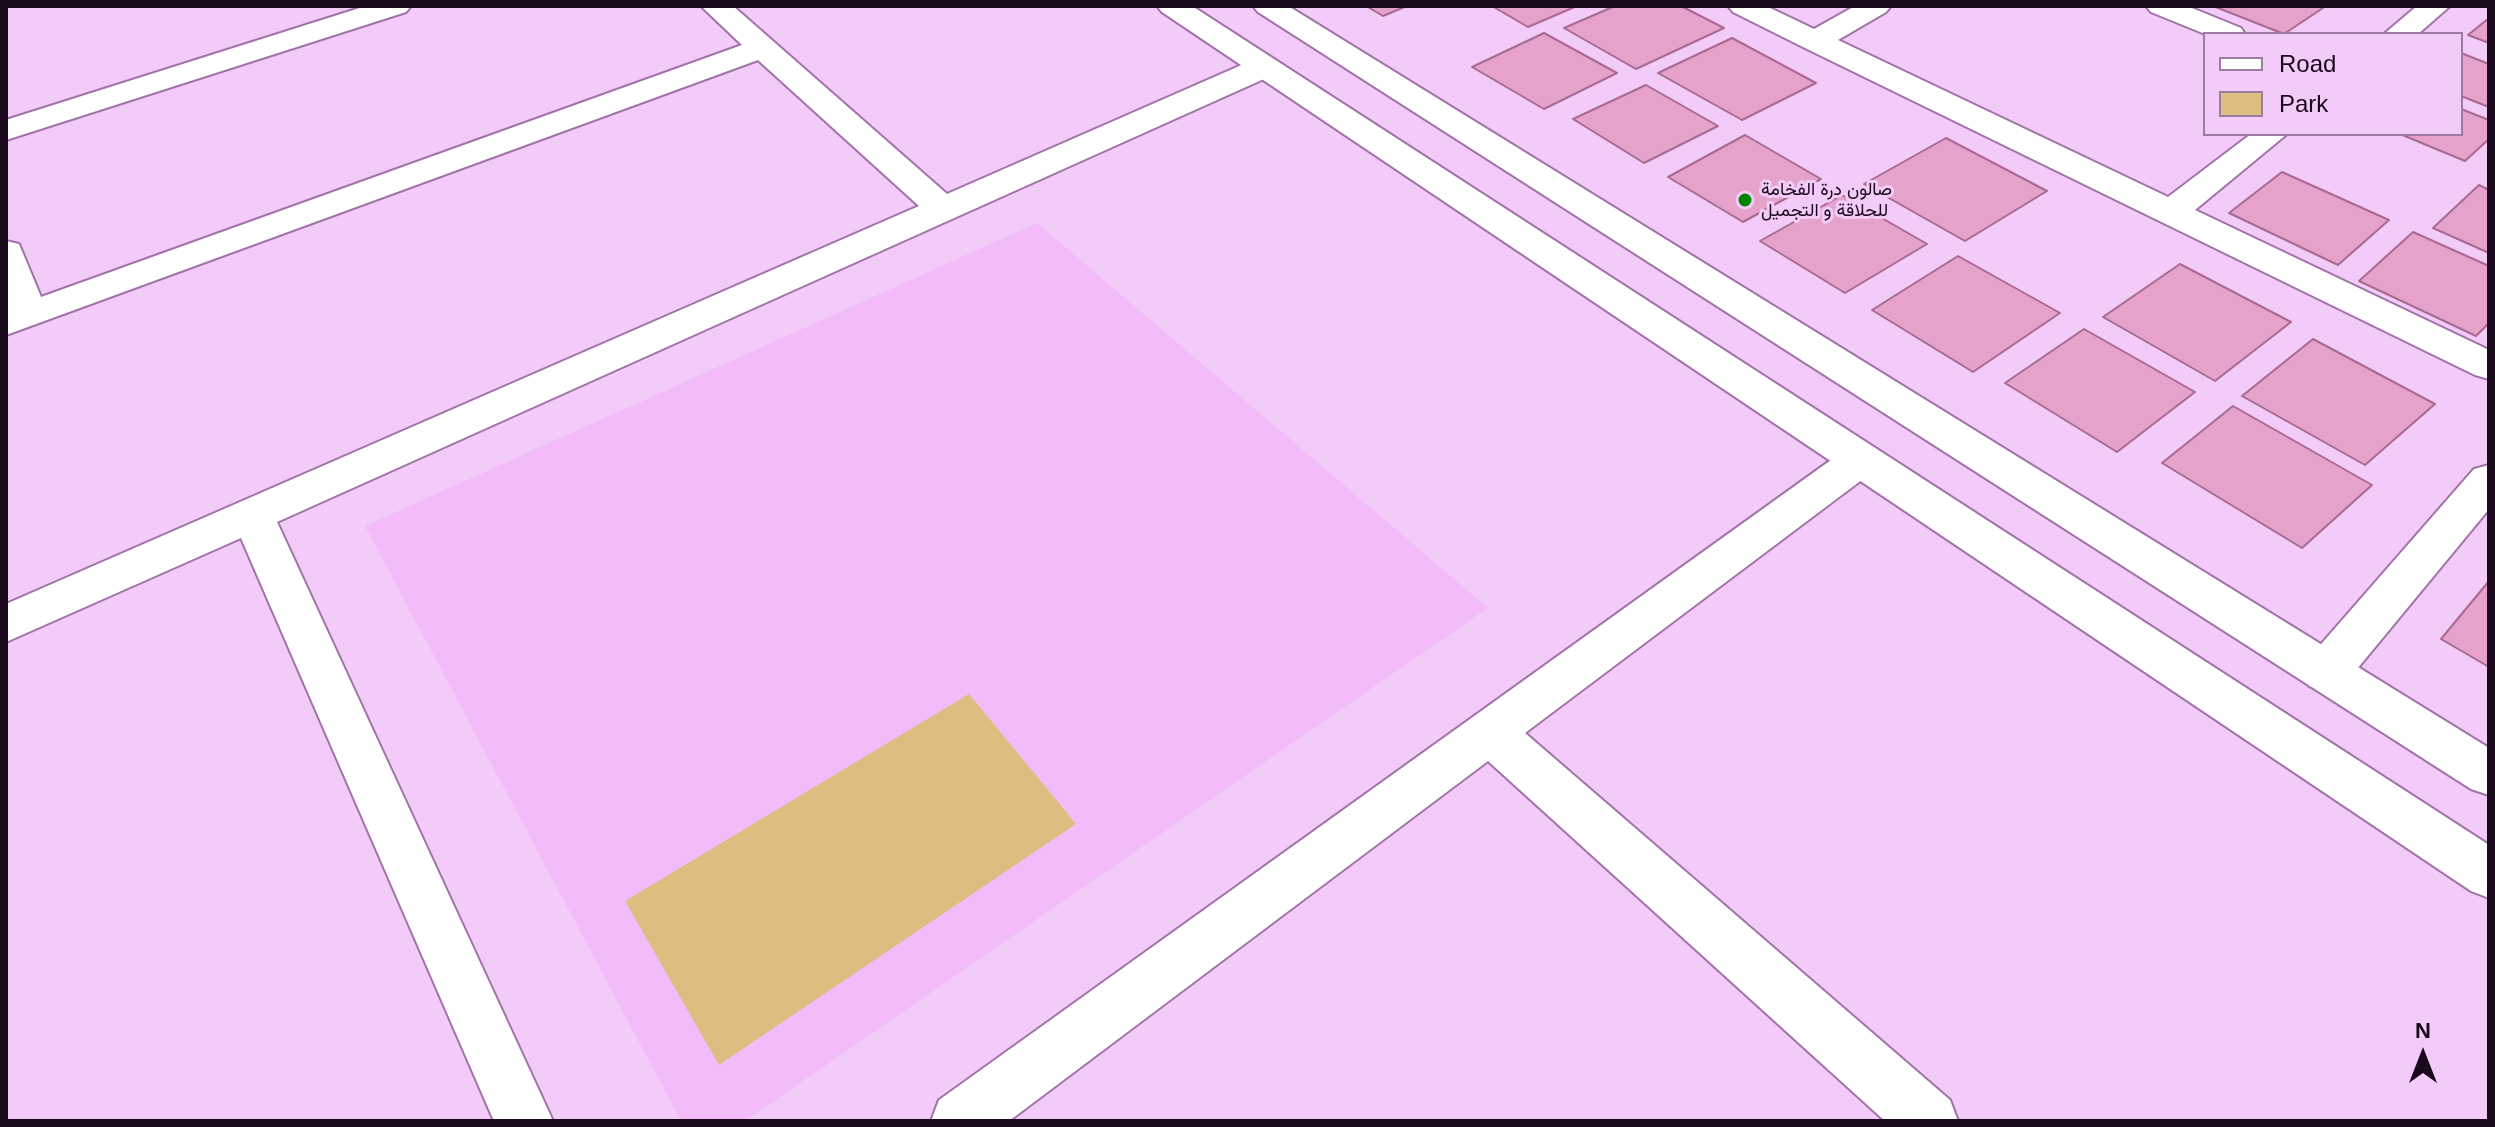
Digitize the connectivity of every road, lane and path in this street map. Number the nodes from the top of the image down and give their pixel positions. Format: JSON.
{"nodes":[{"id":1,"x":396,"y":6,"type":"edge"},
{"id":2,"x":716,"y":6,"type":"edge"},
{"id":3,"x":1172,"y":6,"type":"edge"},
{"id":4,"x":1268,"y":6,"type":"edge"},
{"id":5,"x":1743,"y":6,"type":"edge"},
{"id":6,"x":1876,"y":6,"type":"edge"},
{"id":7,"x":2161,"y":6,"type":"edge"},
{"id":8,"x":2435,"y":6,"type":"edge"},
{"id":9,"x":330,"y":15,"type":"edge"},
{"id":10,"x":2225,"y":32,"type":"edge"},
{"id":11,"x":2402,"y":32,"type":"edge"},
{"id":12,"x":1814,"y":41,"type":"junction"},
{"id":13,"x":763,"y":48,"type":"junction"},
{"id":14,"x":1264,"y":67,"type":"junction"},
{"id":15,"x":6,"y":130,"type":"edge"},
{"id":16,"x":2268,"y":136,"type":"edge"},
{"id":17,"x":943,"y":209,"type":"junction"},
{"id":18,"x":2170,"y":213,"type":"junction"},
{"id":19,"x":6,"y":252,"type":"edge"},
{"id":20,"x":18,"y":318,"type":"edge"},
{"id":21,"x":2489,"y":366,"type":"edge"},
{"id":22,"x":1860,"y":460,"type":"junction"},
{"id":23,"x":2489,"y":480,"type":"edge"},
{"id":24,"x":252,"y":515,"type":"junction"},
{"id":25,"x":6,"y":624,"type":"edge"},
{"id":26,"x":2326,"y":672,"type":"junction"},
{"id":27,"x":1489,"y":732,"type":"junction"},
{"id":28,"x":2489,"y":774,"type":"edge"},
{"id":29,"x":2489,"y":874,"type":"edge"},
{"id":30,"x":524,"y":1121,"type":"edge"},
{"id":31,"x":960,"y":1121,"type":"edge"},
{"id":32,"x":1929,"y":1121,"type":"edge"}],
"edges":[{"from":1,"to":9,"type":"street"},
{"from":2,"to":13,"type":"street"},
{"from":3,"to":14,"type":"street"},
{"from":4,"to":26,"type":"street"},
{"from":5,"to":12,"type":"street"},
{"from":6,"to":12,"type":"street"},
{"from":7,"to":10,"type":"street"},
{"from":8,"to":11,"type":"street"},
{"from":9,"to":15,"type":"street"},
{"from":12,"to":18,"type":"street"},
{"from":13,"to":17,"type":"street"},
{"from":13,"to":20,"type":"street"},
{"from":14,"to":17,"type":"street"},
{"from":14,"to":22,"type":"street"},
{"from":16,"to":18,"type":"street"},
{"from":17,"to":24,"type":"street"},
{"from":18,"to":21,"type":"street"},
{"from":19,"to":20,"type":"street"},
{"from":22,"to":27,"type":"street"},
{"from":22,"to":29,"type":"street"},
{"from":23,"to":26,"type":"street"},
{"from":24,"to":25,"type":"street"},
{"from":24,"to":30,"type":"street"},
{"from":26,"to":28,"type":"street"},
{"from":27,"to":31,"type":"street"},
{"from":27,"to":32,"type":"street"}]}
